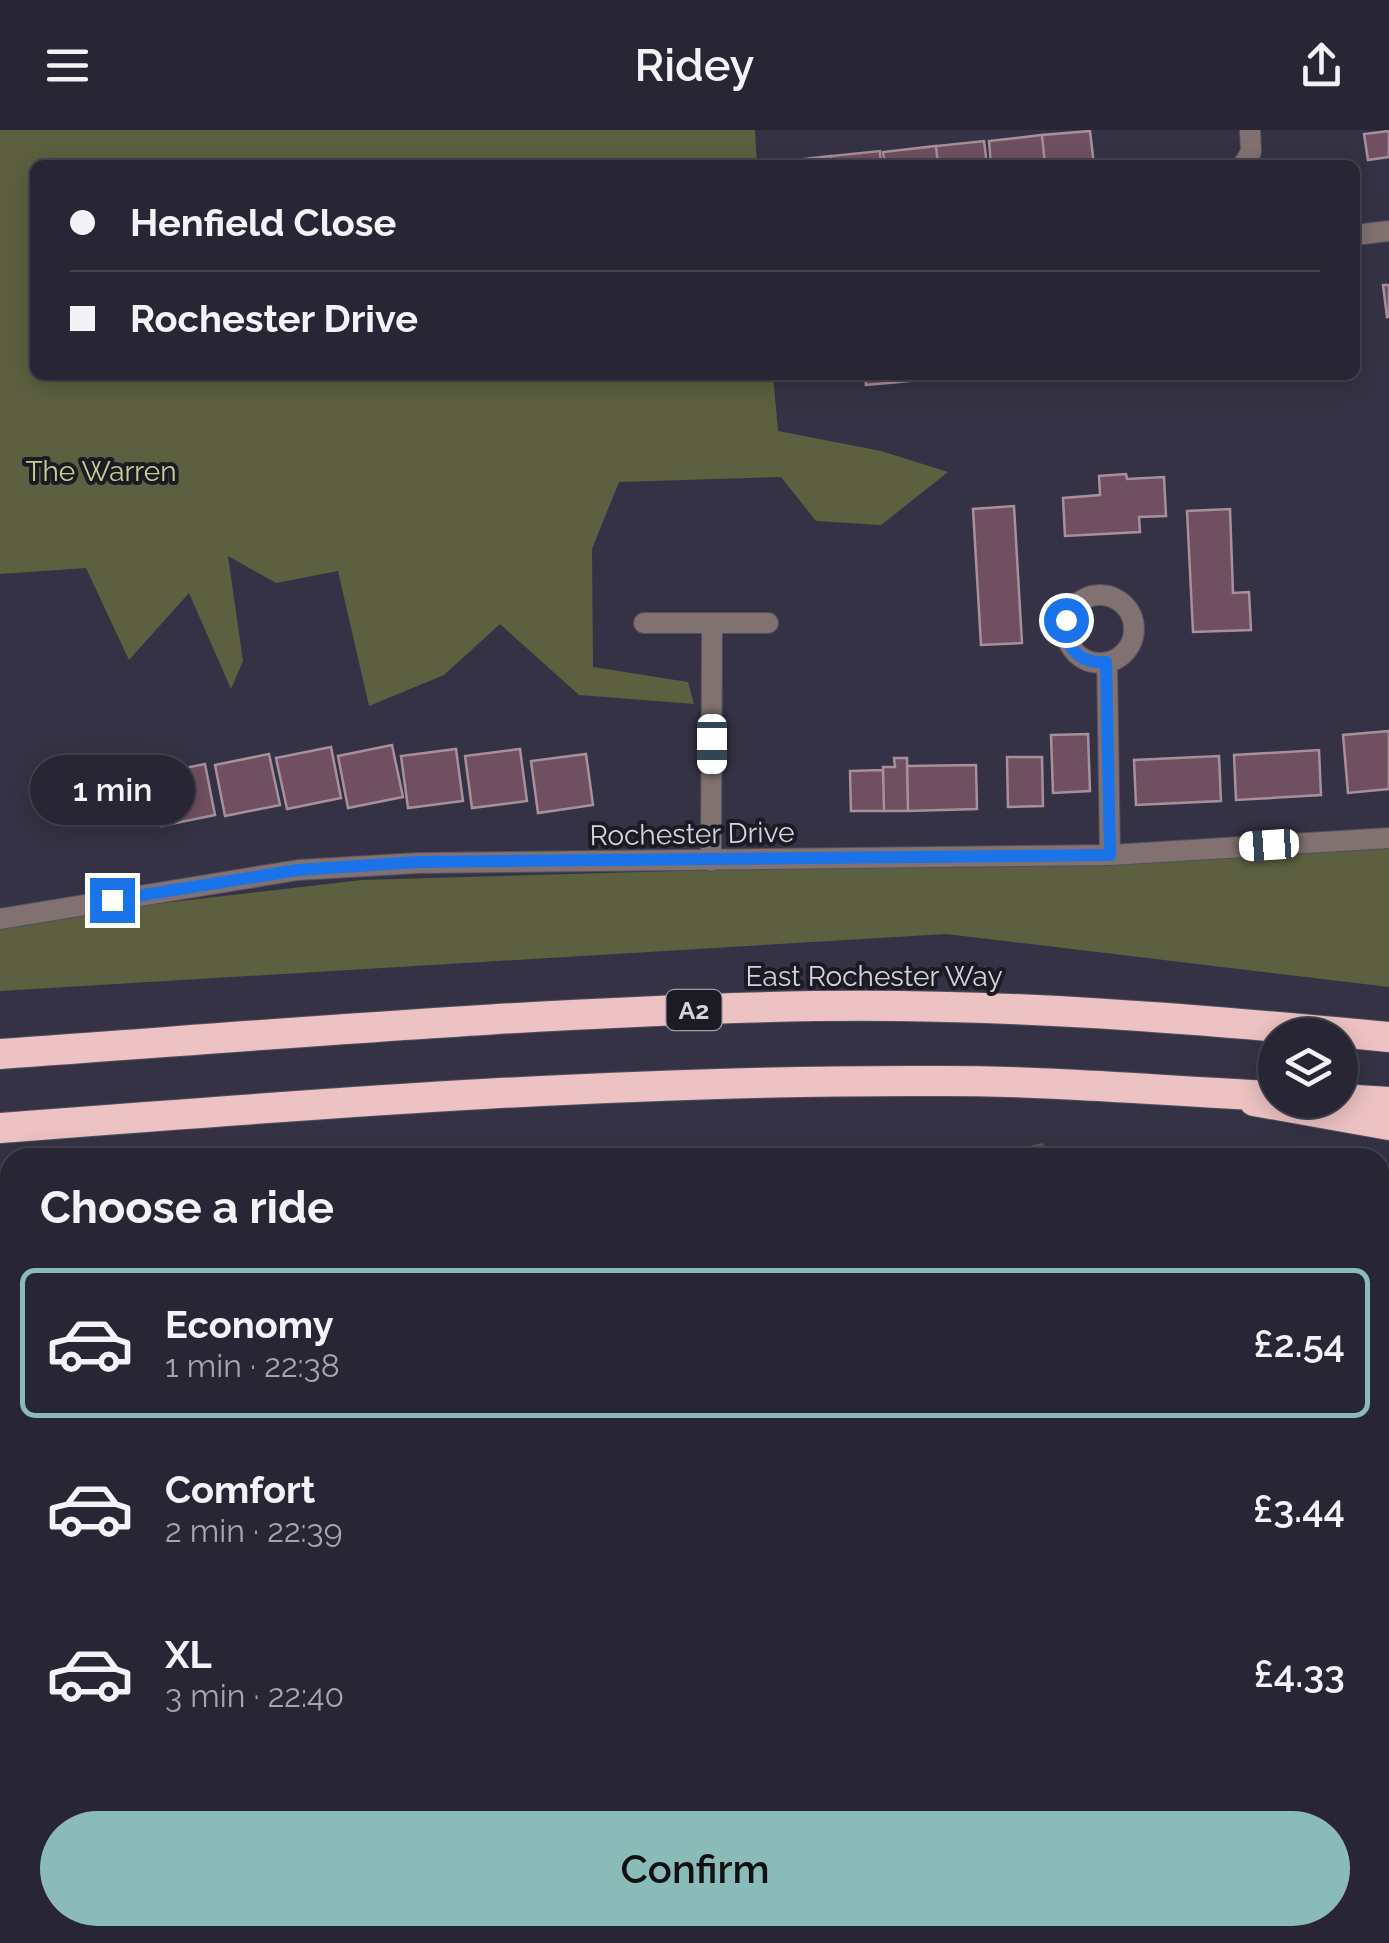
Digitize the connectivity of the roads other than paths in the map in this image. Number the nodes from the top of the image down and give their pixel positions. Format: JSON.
{"nodes":[{"id":1,"x":1250,"y":130,"type":"edge"},
{"id":2,"x":1252,"y":160,"type":"edge"},
{"id":3,"x":1389,"y":231,"type":"edge"},
{"id":4,"x":1360,"y":234,"type":"edge"},
{"id":5,"x":644,"y":623,"type":"dead end"},
{"id":6,"x":768,"y":623,"type":"dead end"},
{"id":7,"x":712,"y":626,"type":"junction"},
{"id":8,"x":1106,"y":662,"type":"dead end"},
{"id":9,"x":1389,"y":838,"type":"edge"},
{"id":10,"x":1110,"y":855,"type":"junction"},
{"id":11,"x":711,"y":862,"type":"junction"},
{"id":12,"x":0,"y":919,"type":"edge"},
{"id":13,"x":1389,"y":1037,"type":"edge"},
{"id":14,"x":0,"y":1054,"type":"edge"},
{"id":15,"x":1214,"y":1094,"type":"junction"},
{"id":16,"x":1258,"y":1095,"type":"edge"},
{"id":17,"x":1358,"y":1100,"type":"edge"},
{"id":18,"x":1389,"y":1102,"type":"edge"},
{"id":19,"x":1389,"y":1125,"type":"edge"},
{"id":20,"x":0,"y":1128,"type":"edge"}],
"edges":[{"from":1,"to":2,"type":"street"},
{"from":3,"to":4,"type":"street"},
{"from":5,"to":7,"type":"street"},
{"from":6,"to":7,"type":"street"},
{"from":7,"to":11,"type":"street"},
{"from":8,"to":10,"type":"street"},
{"from":9,"to":10,"type":"street","name":"Rochester Drive"},
{"from":10,"to":11,"type":"street","name":"Rochester Drive"},
{"from":11,"to":12,"type":"street","name":"Rochester Drive"},
{"from":13,"to":14,"type":"highway","name":"East Rochester Way","number":"A2"},
{"from":15,"to":16,"type":"highway"},
{"from":15,"to":19,"type":"highway"},
{"from":15,"to":20,"type":"highway"},
{"from":17,"to":18,"type":"highway"}]}
